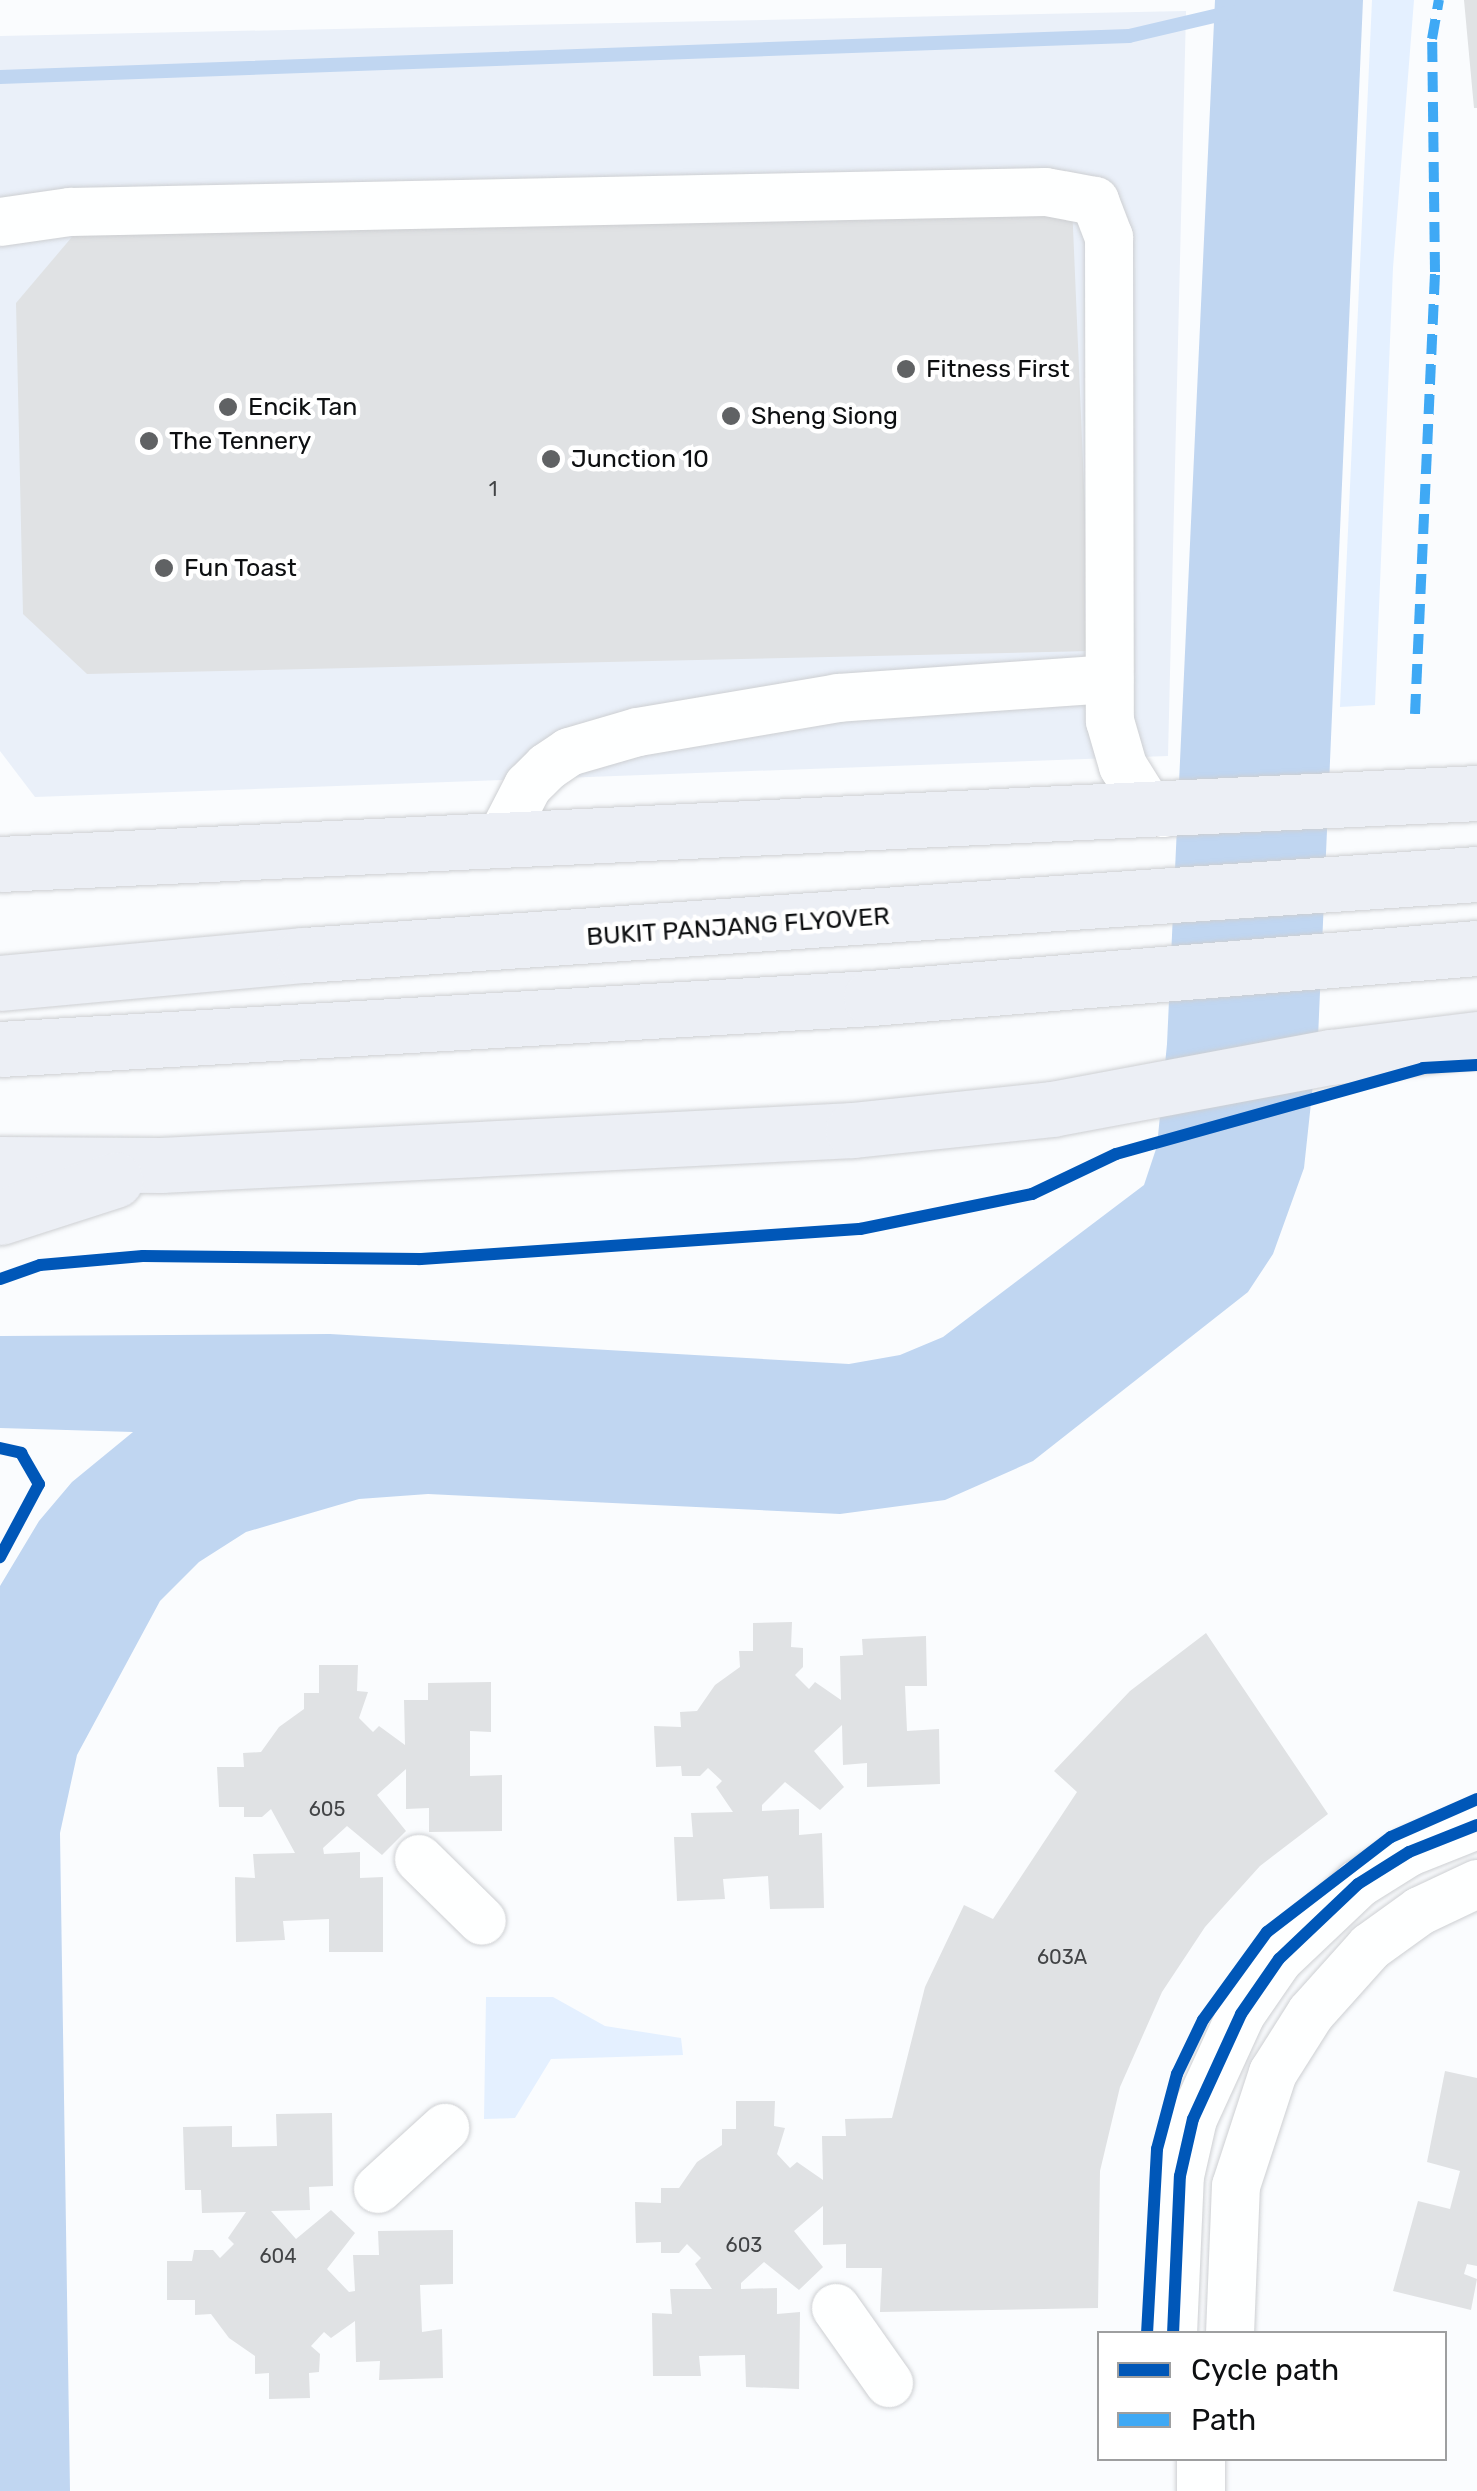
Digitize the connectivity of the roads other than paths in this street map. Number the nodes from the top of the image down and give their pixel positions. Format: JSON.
{"nodes":[{"id":1,"x":0,"y":222,"type":"edge"},
{"id":2,"x":1108,"y":679,"type":"junction"},
{"id":3,"x":1477,"y":793,"type":"edge"},
{"id":4,"x":1167,"y":812,"type":"junction"},
{"id":5,"x":0,"y":836,"type":"edge"},
{"id":6,"x":500,"y":838,"type":"junction"},
{"id":7,"x":89,"y":860,"type":"junction"},
{"id":8,"x":0,"y":864,"type":"edge"},
{"id":9,"x":1477,"y":874,"type":"edge"},
{"id":10,"x":1477,"y":948,"type":"edge"},
{"id":11,"x":0,"y":983,"type":"edge"},
{"id":12,"x":1477,"y":1039,"type":"edge"},
{"id":13,"x":0,"y":1049,"type":"edge"},
{"id":14,"x":0,"y":1164,"type":"edge"},
{"id":15,"x":160,"y":1165,"type":"junction"},
{"id":16,"x":0,"y":1218,"type":"edge"},
{"id":17,"x":1477,"y":1826,"type":"edge"},
{"id":18,"x":420,"y":1859,"type":"dead end"},
{"id":19,"x":1477,"y":1884,"type":"edge"},
{"id":20,"x":482,"y":1921,"type":"dead end"},
{"id":21,"x":444,"y":2128,"type":"dead end"},
{"id":22,"x":378,"y":2189,"type":"dead end"},
{"id":23,"x":836,"y":2308,"type":"dead end"},
{"id":24,"x":1173,"y":2331,"type":"edge"},
{"id":25,"x":1230,"y":2331,"type":"edge"},
{"id":26,"x":889,"y":2383,"type":"dead end"},
{"id":27,"x":1201,"y":2461,"type":"edge"},
{"id":28,"x":1201,"y":2491,"type":"edge"}],
"edges":[{"from":1,"to":2,"type":"street"},
{"from":2,"to":4,"type":"street"},
{"from":2,"to":6,"type":"street"},
{"from":3,"to":4,"type":"highway"},
{"from":4,"to":6,"type":"highway"},
{"from":5,"to":7,"type":"highway"},
{"from":6,"to":7,"type":"highway"},
{"from":7,"to":8,"type":"highway"},
{"from":9,"to":11,"type":"highway","name":"BUKIT PANJANG FLYOVER"},
{"from":10,"to":13,"type":"highway"},
{"from":12,"to":15,"type":"highway"},
{"from":14,"to":15,"type":"highway"},
{"from":15,"to":16,"type":"highway"},
{"from":17,"to":24,"type":"street"},
{"from":18,"to":20,"type":"street"},
{"from":19,"to":25,"type":"street"},
{"from":21,"to":22,"type":"street"},
{"from":23,"to":26,"type":"street"},
{"from":27,"to":28,"type":"street"}]}
